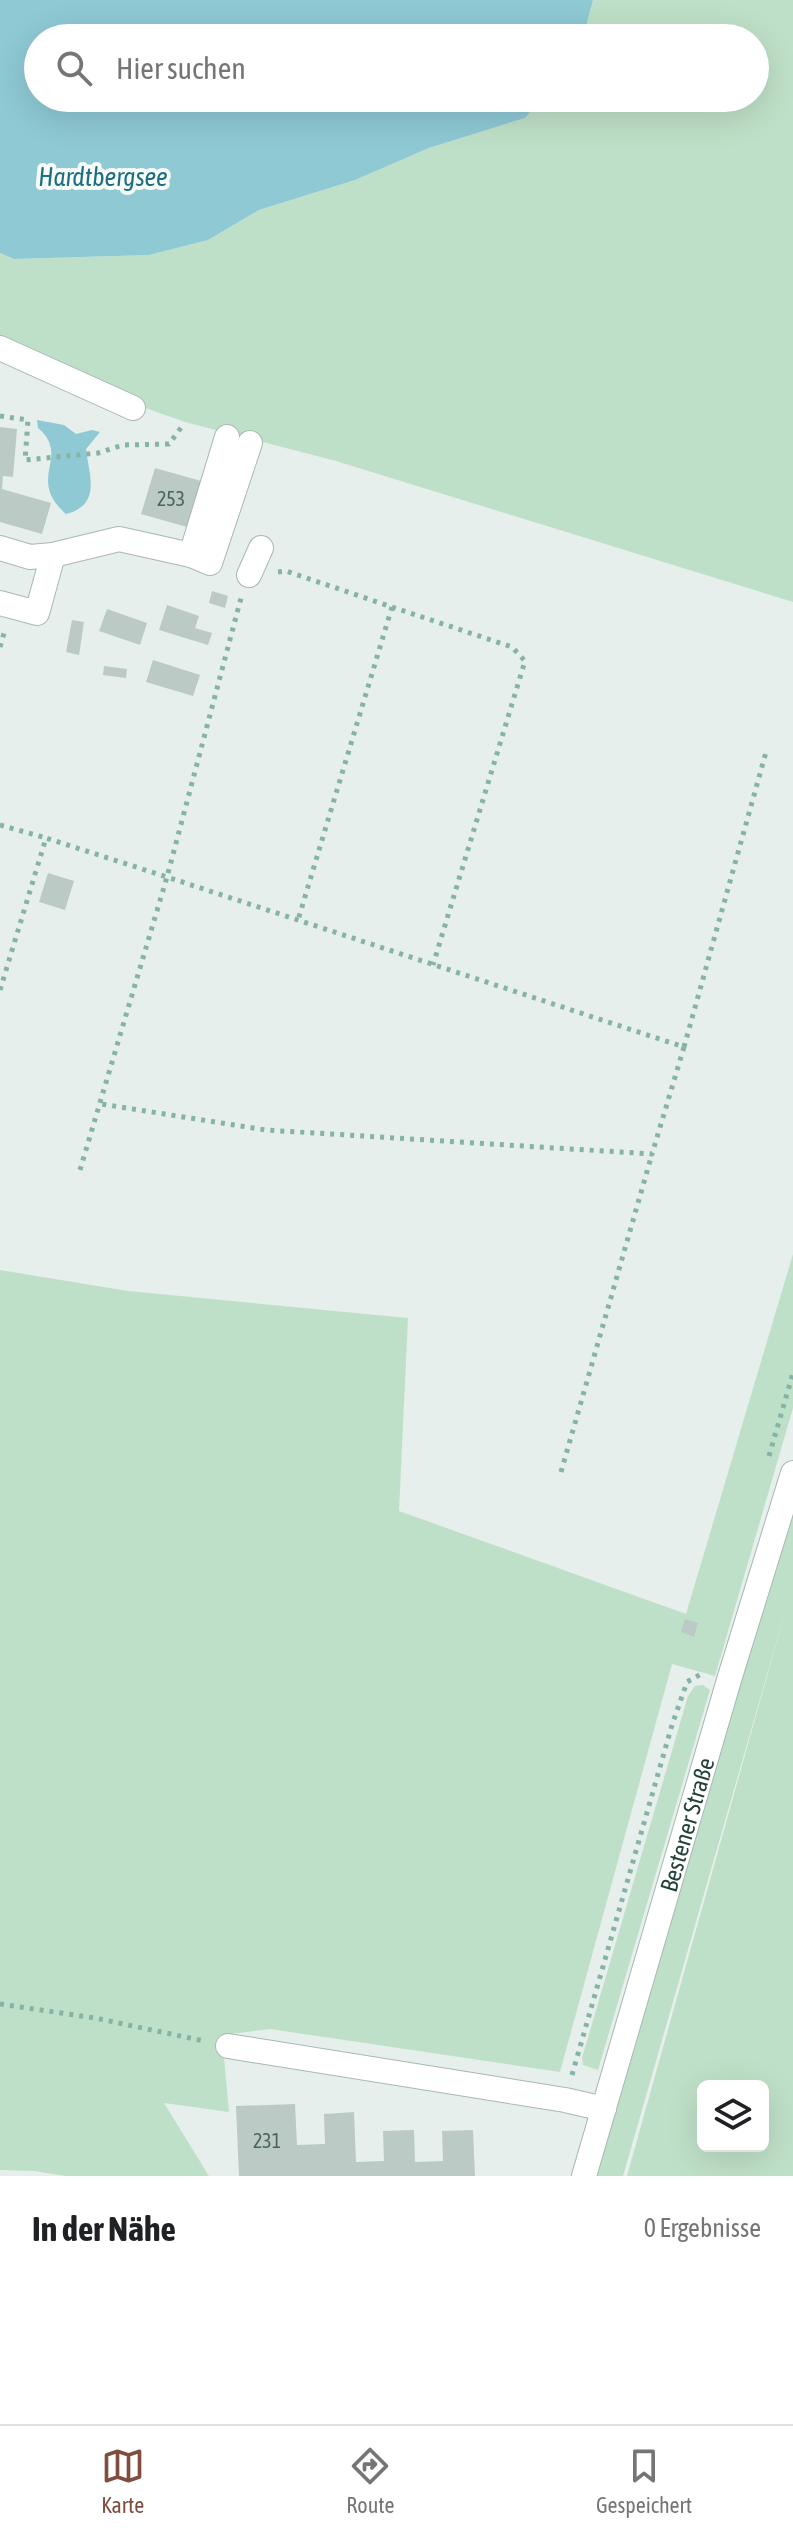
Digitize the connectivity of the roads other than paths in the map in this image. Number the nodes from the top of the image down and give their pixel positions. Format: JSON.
{"nodes":[{"id":1,"x":0,"y":348,"type":"edge"},
{"id":2,"x":133,"y":408,"type":"dead end"},
{"id":3,"x":238,"y":440,"type":"dead end"},
{"id":4,"x":0,"y":548,"type":"edge"},
{"id":5,"x":261,"y":548,"type":"dead end"},
{"id":6,"x":53,"y":555,"type":"junction"},
{"id":7,"x":249,"y":575,"type":"road end"},
{"id":8,"x":0,"y":603,"type":"edge"},
{"id":9,"x":793,"y":1473,"type":"edge"},
{"id":10,"x":228,"y":2046,"type":"road end"},
{"id":11,"x":604,"y":2109,"type":"junction"},
{"id":12,"x":584,"y":2176,"type":"edge"}],
"edges":[{"from":1,"to":2,"type":"street"},
{"from":3,"to":6,"type":"street"},
{"from":4,"to":6,"type":"street"},
{"from":5,"to":7,"type":"street"},
{"from":6,"to":8,"type":"street"},
{"from":9,"to":11,"type":"street","name":"Bestener Straße"},
{"from":10,"to":11,"type":"street"},
{"from":11,"to":12,"type":"street","name":"Bestener Straße"}]}
